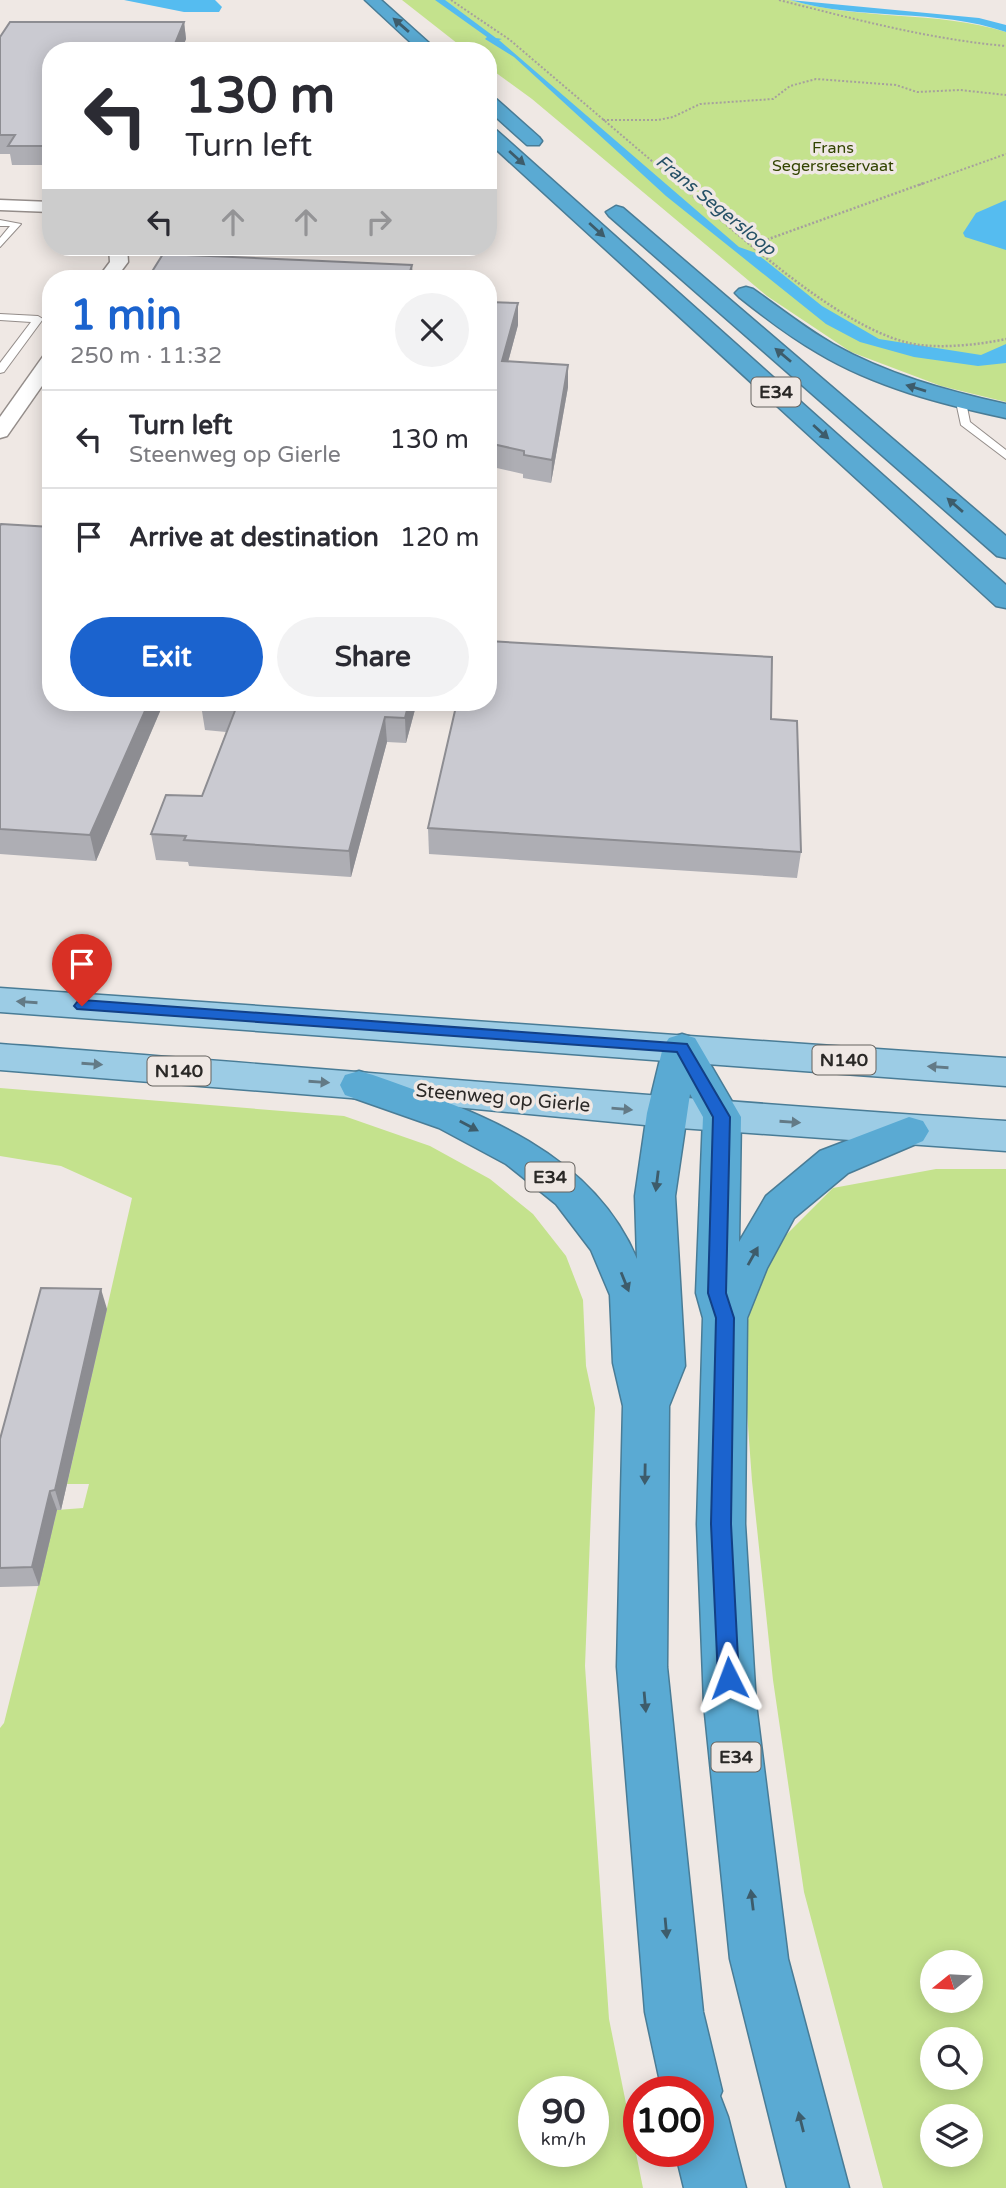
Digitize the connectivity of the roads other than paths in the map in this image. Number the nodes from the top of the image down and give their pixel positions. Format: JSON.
{"nodes":[{"id":1,"x":372,"y":0,"type":"edge"},
{"id":2,"x":420,"y":42,"type":"edge"},
{"id":3,"x":497,"y":109,"type":"edge"},
{"id":4,"x":497,"y":140,"type":"edge"},
{"id":5,"x":551,"y":156,"type":"dead end"},
{"id":6,"x":0,"y":205,"type":"edge"},
{"id":7,"x":42,"y":207,"type":"edge"},
{"id":8,"x":0,"y":223,"type":"edge"},
{"id":9,"x":0,"y":244,"type":"edge"},
{"id":10,"x":0,"y":317,"type":"edge"},
{"id":11,"x":38,"y":319,"type":"junction"},
{"id":12,"x":42,"y":319,"type":"edge"},
{"id":13,"x":0,"y":370,"type":"edge"},
{"id":14,"x":42,"y":371,"type":"edge"},
{"id":15,"x":961,"y":402,"type":"junction"},
{"id":16,"x":1006,"y":411,"type":"edge"},
{"id":17,"x":3,"y":424,"type":"edge"},
{"id":18,"x":1006,"y":456,"type":"edge"},
{"id":19,"x":1006,"y":550,"type":"edge"},
{"id":20,"x":1006,"y":600,"type":"edge"},
{"id":21,"x":0,"y":1000,"type":"edge"},
{"id":22,"x":682,"y":1047,"type":"junction"},
{"id":23,"x":0,"y":1057,"type":"edge"},
{"id":24,"x":1006,"y":1072,"type":"edge"},
{"id":25,"x":359,"y":1085,"type":"junction"},
{"id":26,"x":666,"y":1113,"type":"junction"},
{"id":27,"x":722,"y":1117,"type":"junction"},
{"id":28,"x":909,"y":1130,"type":"junction"},
{"id":29,"x":1006,"y":1136,"type":"edge"},
{"id":30,"x":725,"y":1318,"type":"junction"},
{"id":31,"x":646,"y":1406,"type":"junction"},
{"id":32,"x":689,"y":2076,"type":"edge"},
{"id":33,"x":710,"y":2167,"type":"edge"},
{"id":34,"x":715,"y":2188,"type":"edge"},
{"id":35,"x":818,"y":2188,"type":"edge"}],
"edges":[{"from":2,"to":1,"type":"highway","one_way":true},
{"from":3,"to":5,"type":"highway"},
{"from":4,"to":20,"type":"highway","number":"E34","one_way":true},
{"from":6,"to":7,"type":"street"},
{"from":8,"to":9,"type":"lane"},
{"from":10,"to":11,"type":"lane"},
{"from":11,"to":12,"type":"lane"},
{"from":11,"to":13,"type":"lane"},
{"from":14,"to":17,"type":"street"},
{"from":15,"to":16,"type":"highway","number":"E34"},
{"from":15,"to":18,"type":"lane"},
{"from":15,"to":19,"type":"highway","number":"E34"},
{"from":22,"to":21,"type":"main road","number":"N140","one_way":true},
{"from":24,"to":22,"type":"main road","number":"N140","one_way":true},
{"from":22,"to":26,"type":"highway","number":"E34"},
{"from":22,"to":27,"type":"highway"},
{"from":23,"to":25,"type":"main road","name":"Steenweg op Gierle","number":"N140","one_way":true},
{"from":25,"to":26,"type":"main road","name":"Steenweg op Gierle","number":"N140","one_way":true},
{"from":25,"to":31,"type":"highway","number":"E34","one_way":true},
{"from":26,"to":27,"type":"main road","name":"Steenweg op Gierle","number":"N140"},
{"from":26,"to":31,"type":"highway","number":"E34","one_way":true},
{"from":27,"to":28,"type":"main road","name":"Steenweg op Gierle","number":"N140","one_way":true},
{"from":27,"to":30,"type":"highway","number":"E34"},
{"from":28,"to":29,"type":"main road","name":"Steenweg op Gierle","number":"N140"},
{"from":30,"to":28,"type":"highway","number":"E34","one_way":true},
{"from":35,"to":30,"type":"highway","number":"E34","one_way":true},
{"from":31,"to":32,"type":"highway","number":"E34","one_way":true},
{"from":33,"to":34,"type":"highway"}]}
